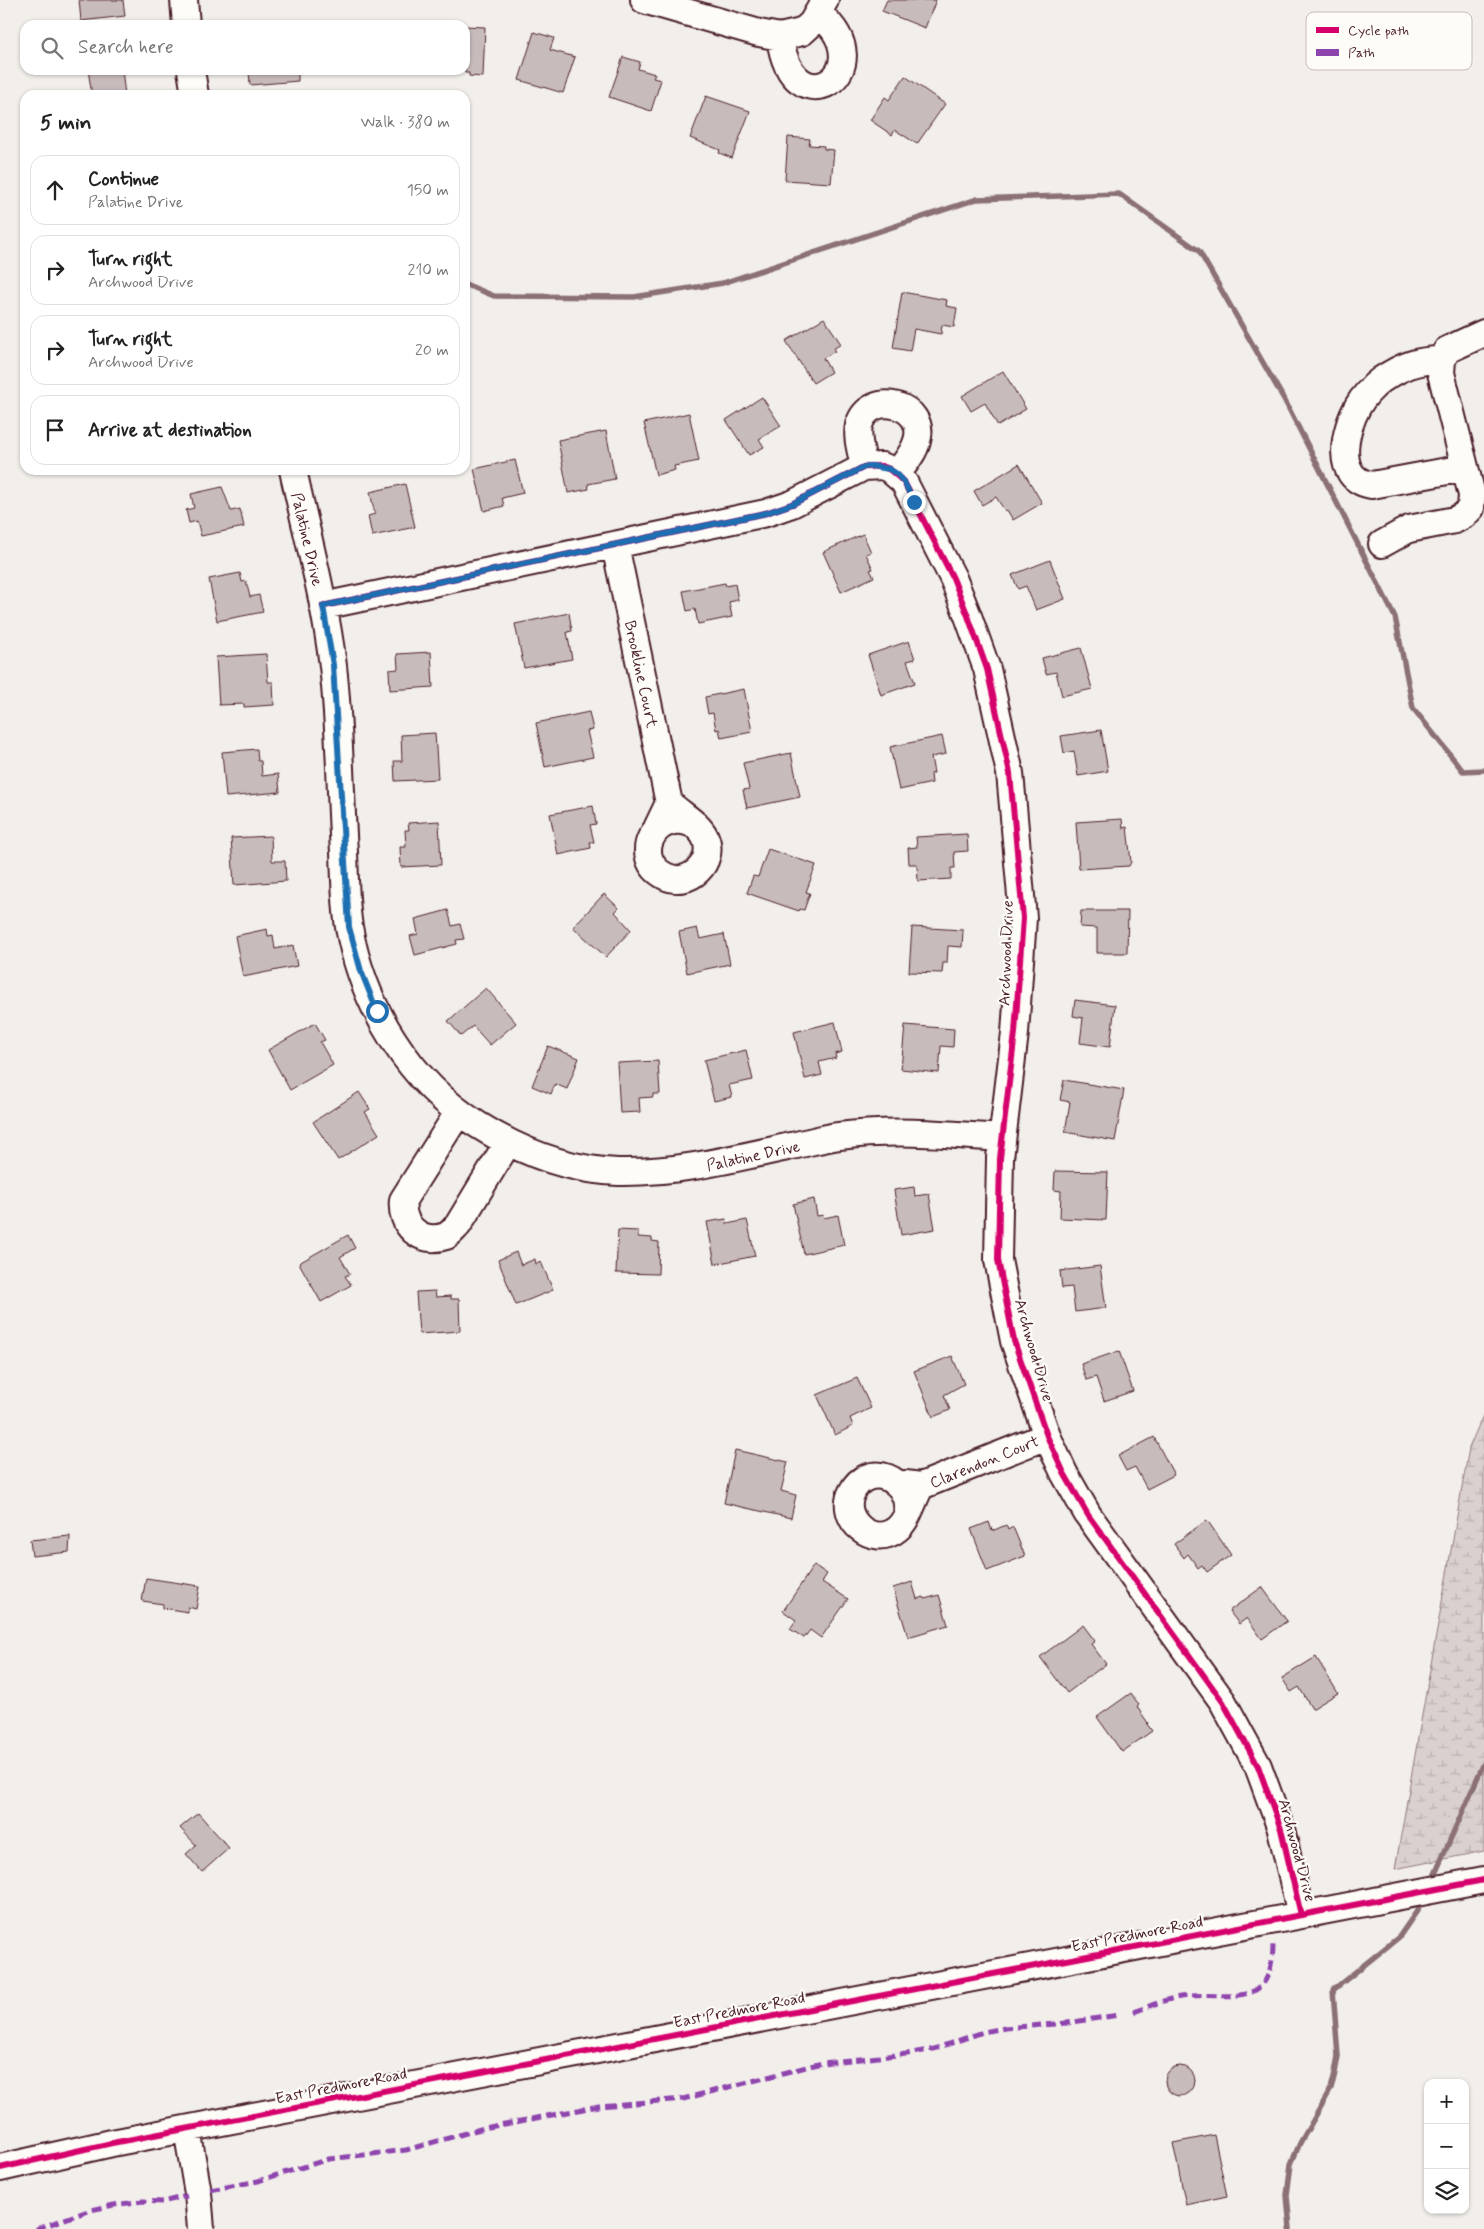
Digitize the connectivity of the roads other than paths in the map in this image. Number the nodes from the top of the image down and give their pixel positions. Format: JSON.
{"nodes":[{"id":1,"x":184,"y":0,"type":"edge"},
{"id":2,"x":644,"y":0,"type":"edge"},
{"id":3,"x":822,"y":7,"type":"edge"},
{"id":4,"x":186,"y":20,"type":"edge"},
{"id":5,"x":780,"y":37,"type":"junction"},
{"id":6,"x":192,"y":75,"type":"edge"},
{"id":7,"x":194,"y":90,"type":"edge"},
{"id":8,"x":1484,"y":333,"type":"edge"},
{"id":9,"x":1442,"y":360,"type":"junction"},
{"id":10,"x":864,"y":467,"type":"junction"},
{"id":11,"x":1464,"y":468,"type":"junction"},
{"id":12,"x":897,"y":474,"type":"junction"},
{"id":13,"x":294,"y":475,"type":"edge"},
{"id":14,"x":1477,"y":512,"type":"edge"},
{"id":15,"x":1382,"y":544,"type":"dead end"},
{"id":16,"x":615,"y":545,"type":"junction"},
{"id":17,"x":323,"y":606,"type":"junction"},
{"id":18,"x":669,"y":803,"type":"junction"},
{"id":19,"x":693,"y":824,"type":"junction"},
{"id":20,"x":656,"y":828,"type":"junction"},
{"id":21,"x":458,"y":1113,"type":"junction"},
{"id":22,"x":1001,"y":1138,"type":"junction"},
{"id":23,"x":507,"y":1144,"type":"junction"},
{"id":24,"x":1047,"y":1436,"type":"junction"},
{"id":25,"x":894,"y":1480,"type":"junction"},
{"id":26,"x":921,"y":1486,"type":"junction"},
{"id":27,"x":907,"y":1514,"type":"junction"},
{"id":28,"x":1484,"y":1880,"type":"edge"},
{"id":29,"x":1302,"y":1915,"type":"junction"},
{"id":30,"x":187,"y":2129,"type":"junction"},
{"id":31,"x":0,"y":2168,"type":"edge"},
{"id":32,"x":201,"y":2229,"type":"edge"}],
"edges":[{"from":1,"to":4,"type":"street"},
{"from":2,"to":5,"type":"street"},
{"from":3,"to":5,"type":"street"},
{"from":3,"to":5,"type":"street"},
{"from":6,"to":7,"type":"street"},
{"from":8,"to":9,"type":"street"},
{"from":9,"to":11,"type":"street"},
{"from":9,"to":11,"type":"street"},
{"from":10,"to":12,"type":"street"},
{"from":10,"to":12,"type":"street"},
{"from":10,"to":16,"type":"street"},
{"from":11,"to":14,"type":"street"},
{"from":12,"to":22,"type":"street","name":"Archwood Drive"},
{"from":13,"to":17,"type":"street","name":"Palatine Drive"},
{"from":14,"to":15,"type":"street"},
{"from":16,"to":17,"type":"street"},
{"from":16,"to":18,"type":"street","name":"Brookline Court"},
{"from":17,"to":21,"type":"street","name":"Palatine Drive"},
{"from":18,"to":19,"type":"street"},
{"from":18,"to":20,"type":"street"},
{"from":19,"to":20,"type":"street"},
{"from":19,"to":20,"type":"street"},
{"from":21,"to":23,"type":"street","name":"Palatine Drive"},
{"from":21,"to":23,"type":"street"},
{"from":22,"to":23,"type":"street","name":"Palatine Drive"},
{"from":22,"to":24,"type":"street","name":"Archwood Drive"},
{"from":24,"to":26,"type":"street","name":"Clarendon Court"},
{"from":24,"to":29,"type":"street","name":"Archwood Drive"},
{"from":25,"to":26,"type":"street","name":"Clarendon Court"},
{"from":25,"to":27,"type":"street"},
{"from":25,"to":27,"type":"street","name":"Clarendon Court"},
{"from":26,"to":27,"type":"street","name":"Clarendon Court"},
{"from":28,"to":29,"type":"street","name":"East Predmore Road"},
{"from":29,"to":30,"type":"street","name":"East Predmore Road"},
{"from":30,"to":31,"type":"street","name":"East Predmore Road"},
{"from":30,"to":32,"type":"street"}]}
